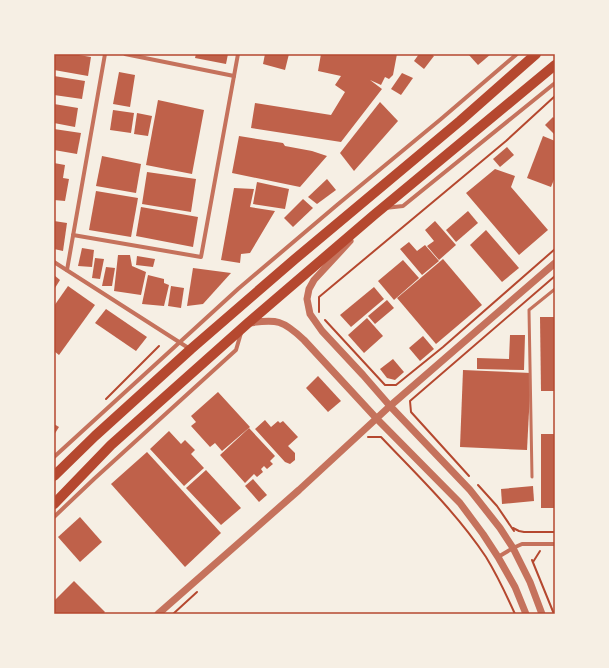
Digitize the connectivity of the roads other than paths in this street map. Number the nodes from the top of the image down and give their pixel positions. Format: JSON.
{"nodes":[{"id":1,"x":105,"y":54,"type":"edge"},
{"id":2,"x":126,"y":54,"type":"edge"},
{"id":3,"x":238,"y":54,"type":"edge"},
{"id":4,"x":517,"y":54,"type":"edge"},
{"id":5,"x":536,"y":54,"type":"edge"},
{"id":6,"x":555,"y":65,"type":"edge"},
{"id":7,"x":234,"y":76,"type":"junction"},
{"id":8,"x":555,"y":83,"type":"edge"},
{"id":9,"x":378,"y":212,"type":"junction"},
{"id":10,"x":73,"y":235,"type":"junction"},
{"id":11,"x":54,"y":262,"type":"edge"},
{"id":12,"x":555,"y":263,"type":"edge"},
{"id":13,"x":67,"y":270,"type":"junction"},
{"id":14,"x":555,"y":289,"type":"edge"},
{"id":15,"x":245,"y":326,"type":"junction"},
{"id":16,"x":179,"y":342,"type":"junction"},
{"id":17,"x":190,"y":349,"type":"junction"},
{"id":18,"x":390,"y":406,"type":"junction"},
{"id":19,"x":377,"y":419,"type":"junction"},
{"id":20,"x":54,"y":457,"type":"edge"},
{"id":21,"x":54,"y":476,"type":"edge"},
{"id":22,"x":532,"y":476,"type":"dead end"},
{"id":23,"x":54,"y":504,"type":"edge"},
{"id":24,"x":54,"y":517,"type":"edge"},
{"id":25,"x":555,"y":544,"type":"edge"},
{"id":26,"x":513,"y":548,"type":"junction"},
{"id":27,"x":498,"y":557,"type":"junction"},
{"id":28,"x":158,"y":614,"type":"edge"},
{"id":29,"x":526,"y":614,"type":"edge"},
{"id":30,"x":542,"y":614,"type":"edge"}],
"edges":[{"from":1,"to":10,"type":"street"},
{"from":2,"to":7,"type":"street"},
{"from":3,"to":7,"type":"street"},
{"from":4,"to":16,"type":"street"},
{"from":5,"to":17,"type":"highway"},
{"from":6,"to":9,"type":"highway"},
{"from":7,"to":10,"type":"street"},
{"from":8,"to":9,"type":"street"},
{"from":9,"to":15,"type":"highway"},
{"from":9,"to":18,"type":"street"},
{"from":10,"to":13,"type":"street"},
{"from":11,"to":13,"type":"street"},
{"from":12,"to":18,"type":"street"},
{"from":13,"to":16,"type":"street"},
{"from":14,"to":22,"type":"lane"},
{"from":15,"to":19,"type":"street"},
{"from":15,"to":23,"type":"highway"},
{"from":15,"to":24,"type":"street"},
{"from":16,"to":17,"type":"street"},
{"from":16,"to":20,"type":"street"},
{"from":17,"to":21,"type":"highway"},
{"from":18,"to":19,"type":"street"},
{"from":18,"to":26,"type":"street"},
{"from":19,"to":27,"type":"street"},
{"from":19,"to":28,"type":"street"},
{"from":25,"to":26,"type":"street"},
{"from":26,"to":27,"type":"street"},
{"from":26,"to":30,"type":"street"},
{"from":27,"to":29,"type":"street"}]}
